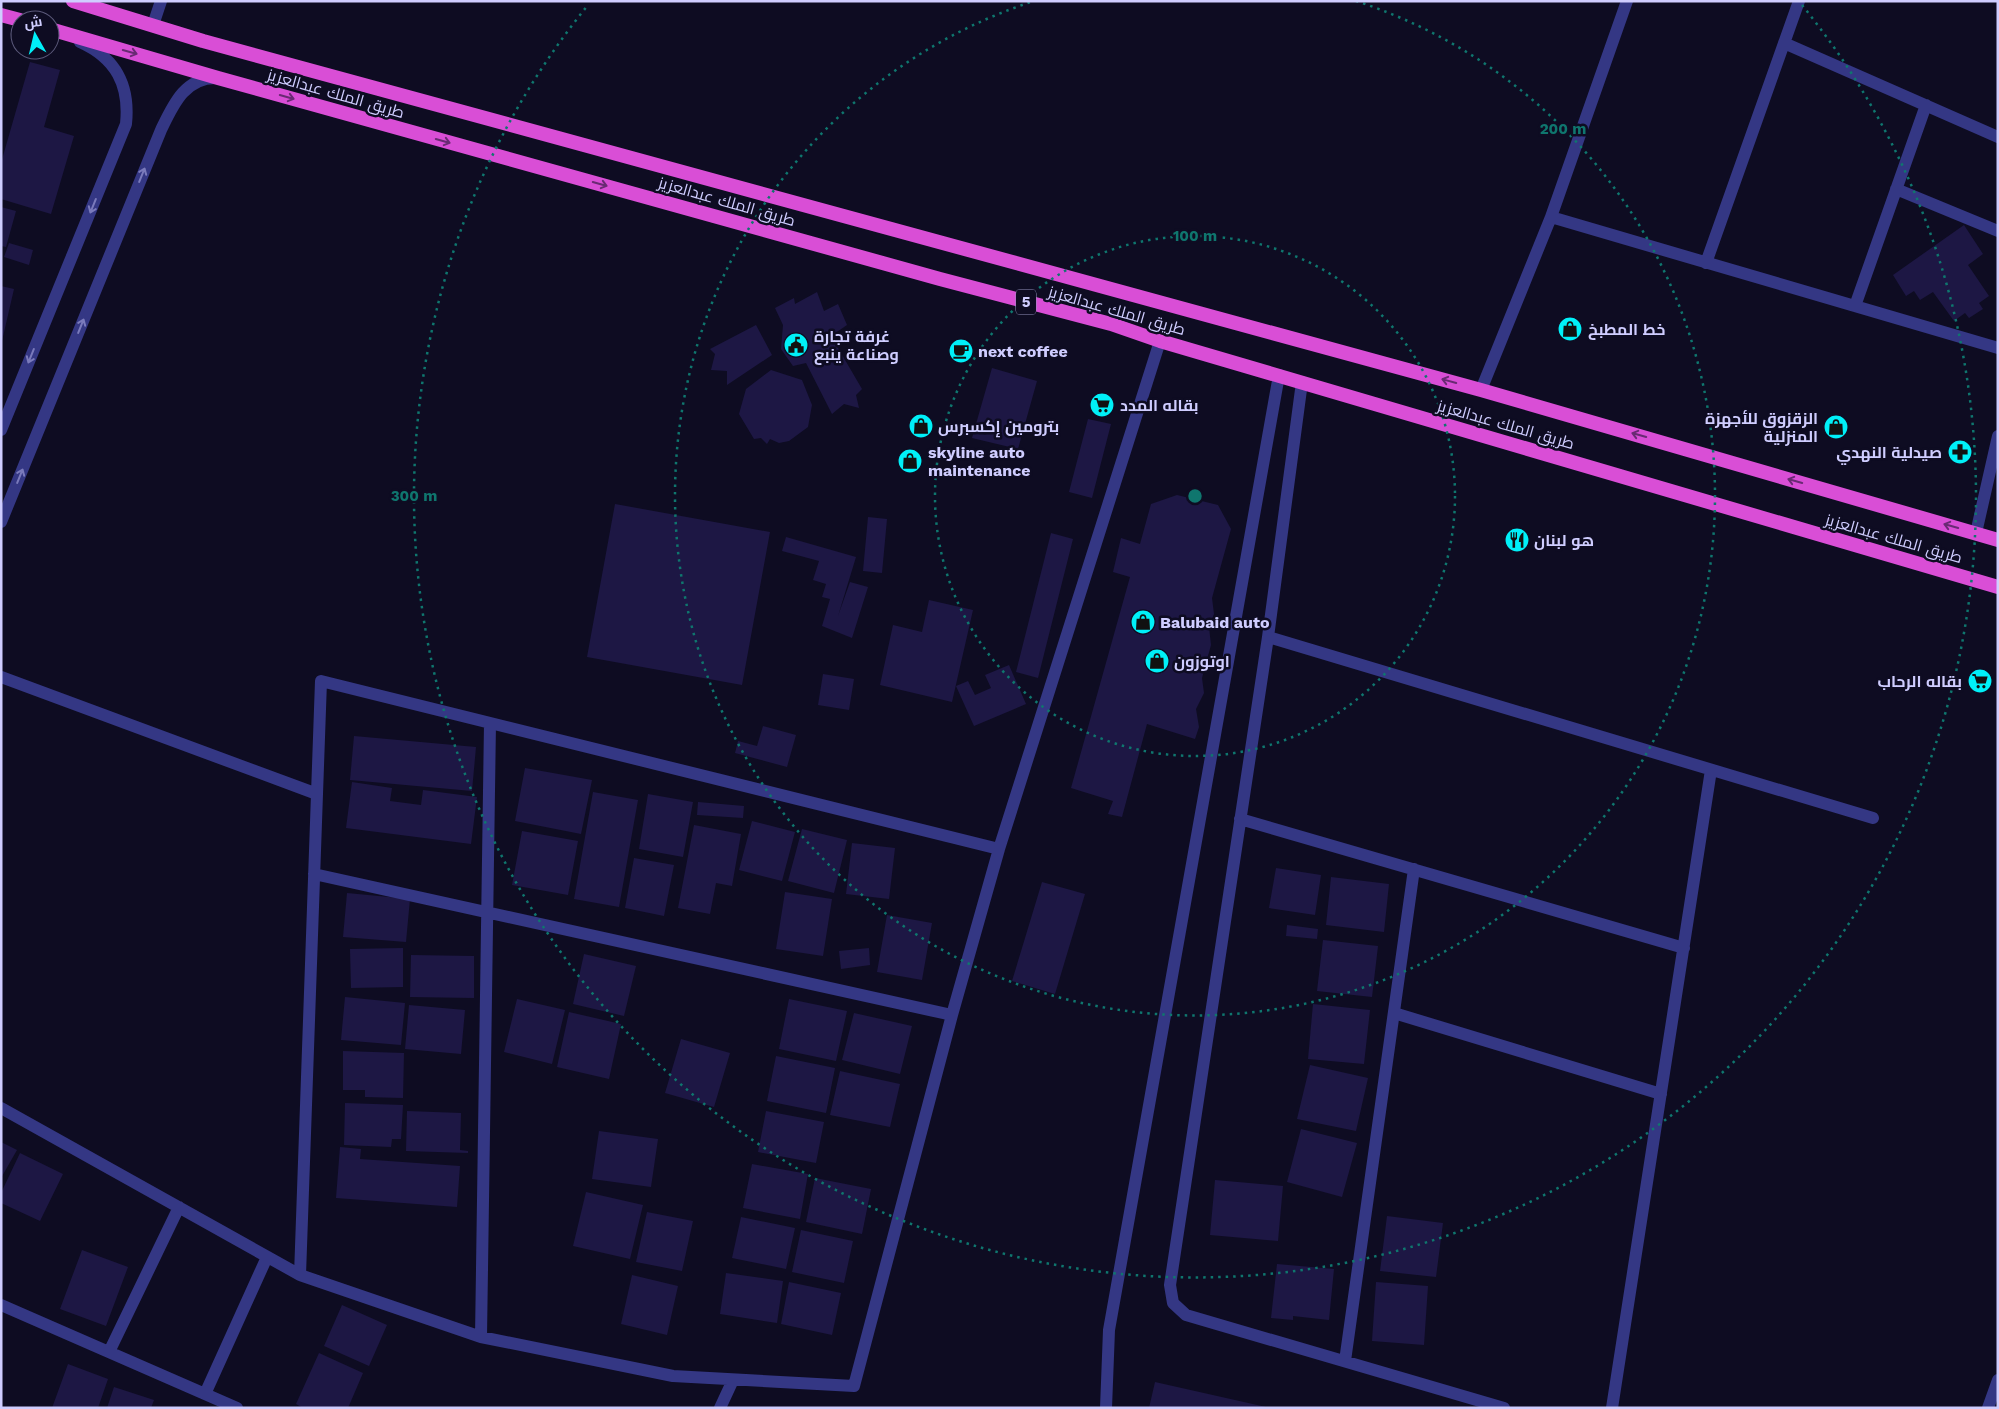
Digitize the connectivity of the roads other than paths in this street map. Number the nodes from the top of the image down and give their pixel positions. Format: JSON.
{"nodes":[{"id":1,"x":74,"y":1,"type":"edge"},
{"id":2,"x":161,"y":1,"type":"edge"},
{"id":3,"x":1627,"y":1,"type":"edge"},
{"id":4,"x":1799,"y":1,"type":"edge"},
{"id":5,"x":153,"y":26,"type":"junction"},
{"id":6,"x":60,"y":32,"type":"edge"},
{"id":7,"x":60,"y":33,"type":"edge"},
{"id":8,"x":1784,"y":43,"type":"junction"},
{"id":9,"x":218,"y":78,"type":"junction"},
{"id":10,"x":1926,"y":106,"type":"junction"},
{"id":11,"x":1998,"y":137,"type":"edge"},
{"id":12,"x":1896,"y":189,"type":"junction"},
{"id":13,"x":1551,"y":217,"type":"junction"},
{"id":14,"x":1998,"y":231,"type":"edge"},
{"id":15,"x":1706,"y":263,"type":"junction"},
{"id":16,"x":1855,"y":306,"type":"junction"},
{"id":17,"x":1160,"y":341,"type":"junction"},
{"id":18,"x":1998,"y":348,"type":"edge"},
{"id":19,"x":1279,"y":375,"type":"junction"},
{"id":20,"x":1302,"y":382,"type":"junction"},
{"id":21,"x":1481,"y":390,"type":"junction"},
{"id":22,"x":1,"y":430,"type":"edge"},
{"id":23,"x":1998,"y":436,"type":"edge"},
{"id":24,"x":1,"y":522,"type":"edge"},
{"id":25,"x":1976,"y":533,"type":"junction"},
{"id":26,"x":1998,"y":540,"type":"edge"},
{"id":27,"x":1998,"y":587,"type":"edge"},
{"id":28,"x":1268,"y":637,"type":"junction"},
{"id":29,"x":1,"y":677,"type":"edge"},
{"id":30,"x":490,"y":723,"type":"junction"},
{"id":31,"x":1711,"y":770,"type":"junction"},
{"id":32,"x":317,"y":794,"type":"junction"},
{"id":33,"x":1873,"y":818,"type":"dead end"},
{"id":34,"x":1240,"y":819,"type":"junction"},
{"id":35,"x":999,"y":849,"type":"junction"},
{"id":36,"x":1414,"y":870,"type":"junction"},
{"id":37,"x":314,"y":874,"type":"junction"},
{"id":38,"x":487,"y":913,"type":"junction"},
{"id":39,"x":1684,"y":948,"type":"junction"},
{"id":40,"x":1394,"y":1014,"type":"junction"},
{"id":41,"x":952,"y":1015,"type":"junction"},
{"id":42,"x":1661,"y":1094,"type":"junction"},
{"id":43,"x":1,"y":1108,"type":"edge"},
{"id":44,"x":179,"y":1208,"type":"junction"},
{"id":45,"x":267,"y":1257,"type":"junction"},
{"id":46,"x":300,"y":1275,"type":"junction"},
{"id":47,"x":1,"y":1305,"type":"edge"},
{"id":48,"x":481,"y":1336,"type":"junction"},
{"id":49,"x":109,"y":1352,"type":"junction"},
{"id":50,"x":1345,"y":1361,"type":"junction"},
{"id":51,"x":733,"y":1380,"type":"junction"},
{"id":52,"x":1998,"y":1380,"type":"edge"},
{"id":53,"x":205,"y":1394,"type":"junction"},
{"id":54,"x":237,"y":1408,"type":"edge"},
{"id":55,"x":720,"y":1408,"type":"edge"},
{"id":56,"x":1106,"y":1408,"type":"edge"},
{"id":57,"x":1504,"y":1408,"type":"edge"},
{"id":58,"x":1612,"y":1408,"type":"edge"},
{"id":59,"x":1988,"y":1408,"type":"edge"}],
"edges":[{"from":1,"to":5,"type":"highway","name":"طريق الملك عبدالعزيز","number":"5"},
{"from":2,"to":5,"type":"street"},
{"from":3,"to":13,"type":"street"},
{"from":4,"to":8,"type":"street"},
{"from":21,"to":5,"type":"highway","name":"طريق الملك عبدالعزيز","number":"5","one_way":true},
{"from":6,"to":9,"type":"highway","name":"طريق الملك عبدالعزيز","number":"5","one_way":true},
{"from":7,"to":22,"type":"street","one_way":true},
{"from":8,"to":10,"type":"street"},
{"from":8,"to":15,"type":"street"},
{"from":9,"to":17,"type":"highway","name":"طريق الملك عبدالعزيز","number":"5","one_way":true},
{"from":24,"to":9,"type":"street","one_way":true},
{"from":10,"to":11,"type":"street"},
{"from":10,"to":12,"type":"street"},
{"from":12,"to":14,"type":"street"},
{"from":12,"to":16,"type":"street"},
{"from":13,"to":15,"type":"street"},
{"from":13,"to":21,"type":"street"},
{"from":15,"to":16,"type":"street"},
{"from":16,"to":18,"type":"street"},
{"from":17,"to":19,"type":"highway","name":"طريق الملك عبدالعزيز","number":"5"},
{"from":17,"to":35,"type":"street"},
{"from":19,"to":20,"type":"highway","name":"طريق الملك عبدالعزيز","number":"5"},
{"from":19,"to":56,"type":"street"},
{"from":20,"to":27,"type":"highway","name":"طريق الملك عبدالعزيز","number":"5"},
{"from":20,"to":28,"type":"street"},
{"from":25,"to":21,"type":"highway","name":"طريق الملك عبدالعزيز","number":"5","one_way":true},
{"from":23,"to":25,"type":"street"},
{"from":25,"to":26,"type":"highway","name":"طريق الملك عبدالعزيز","number":"5"},
{"from":28,"to":31,"type":"street"},
{"from":28,"to":34,"type":"street"},
{"from":29,"to":32,"type":"street"},
{"from":30,"to":32,"type":"street"},
{"from":30,"to":35,"type":"street"},
{"from":30,"to":38,"type":"street"},
{"from":31,"to":33,"type":"street"},
{"from":31,"to":39,"type":"street"},
{"from":32,"to":37,"type":"street"},
{"from":34,"to":36,"type":"street"},
{"from":34,"to":50,"type":"street"},
{"from":35,"to":41,"type":"street"},
{"from":36,"to":39,"type":"street"},
{"from":36,"to":40,"type":"street"},
{"from":37,"to":38,"type":"street"},
{"from":37,"to":46,"type":"street"},
{"from":38,"to":41,"type":"street"},
{"from":38,"to":48,"type":"street"},
{"from":39,"to":42,"type":"street"},
{"from":40,"to":42,"type":"street"},
{"from":40,"to":50,"type":"street"},
{"from":41,"to":51,"type":"street"},
{"from":42,"to":58,"type":"street"},
{"from":43,"to":44,"type":"street"},
{"from":44,"to":45,"type":"street"},
{"from":44,"to":49,"type":"street"},
{"from":45,"to":46,"type":"street"},
{"from":45,"to":53,"type":"street"},
{"from":46,"to":48,"type":"street"},
{"from":47,"to":49,"type":"street"},
{"from":48,"to":51,"type":"street"},
{"from":49,"to":53,"type":"street"},
{"from":50,"to":57,"type":"street"},
{"from":51,"to":55,"type":"street"},
{"from":52,"to":59,"type":"street"},
{"from":53,"to":54,"type":"street"}]}
